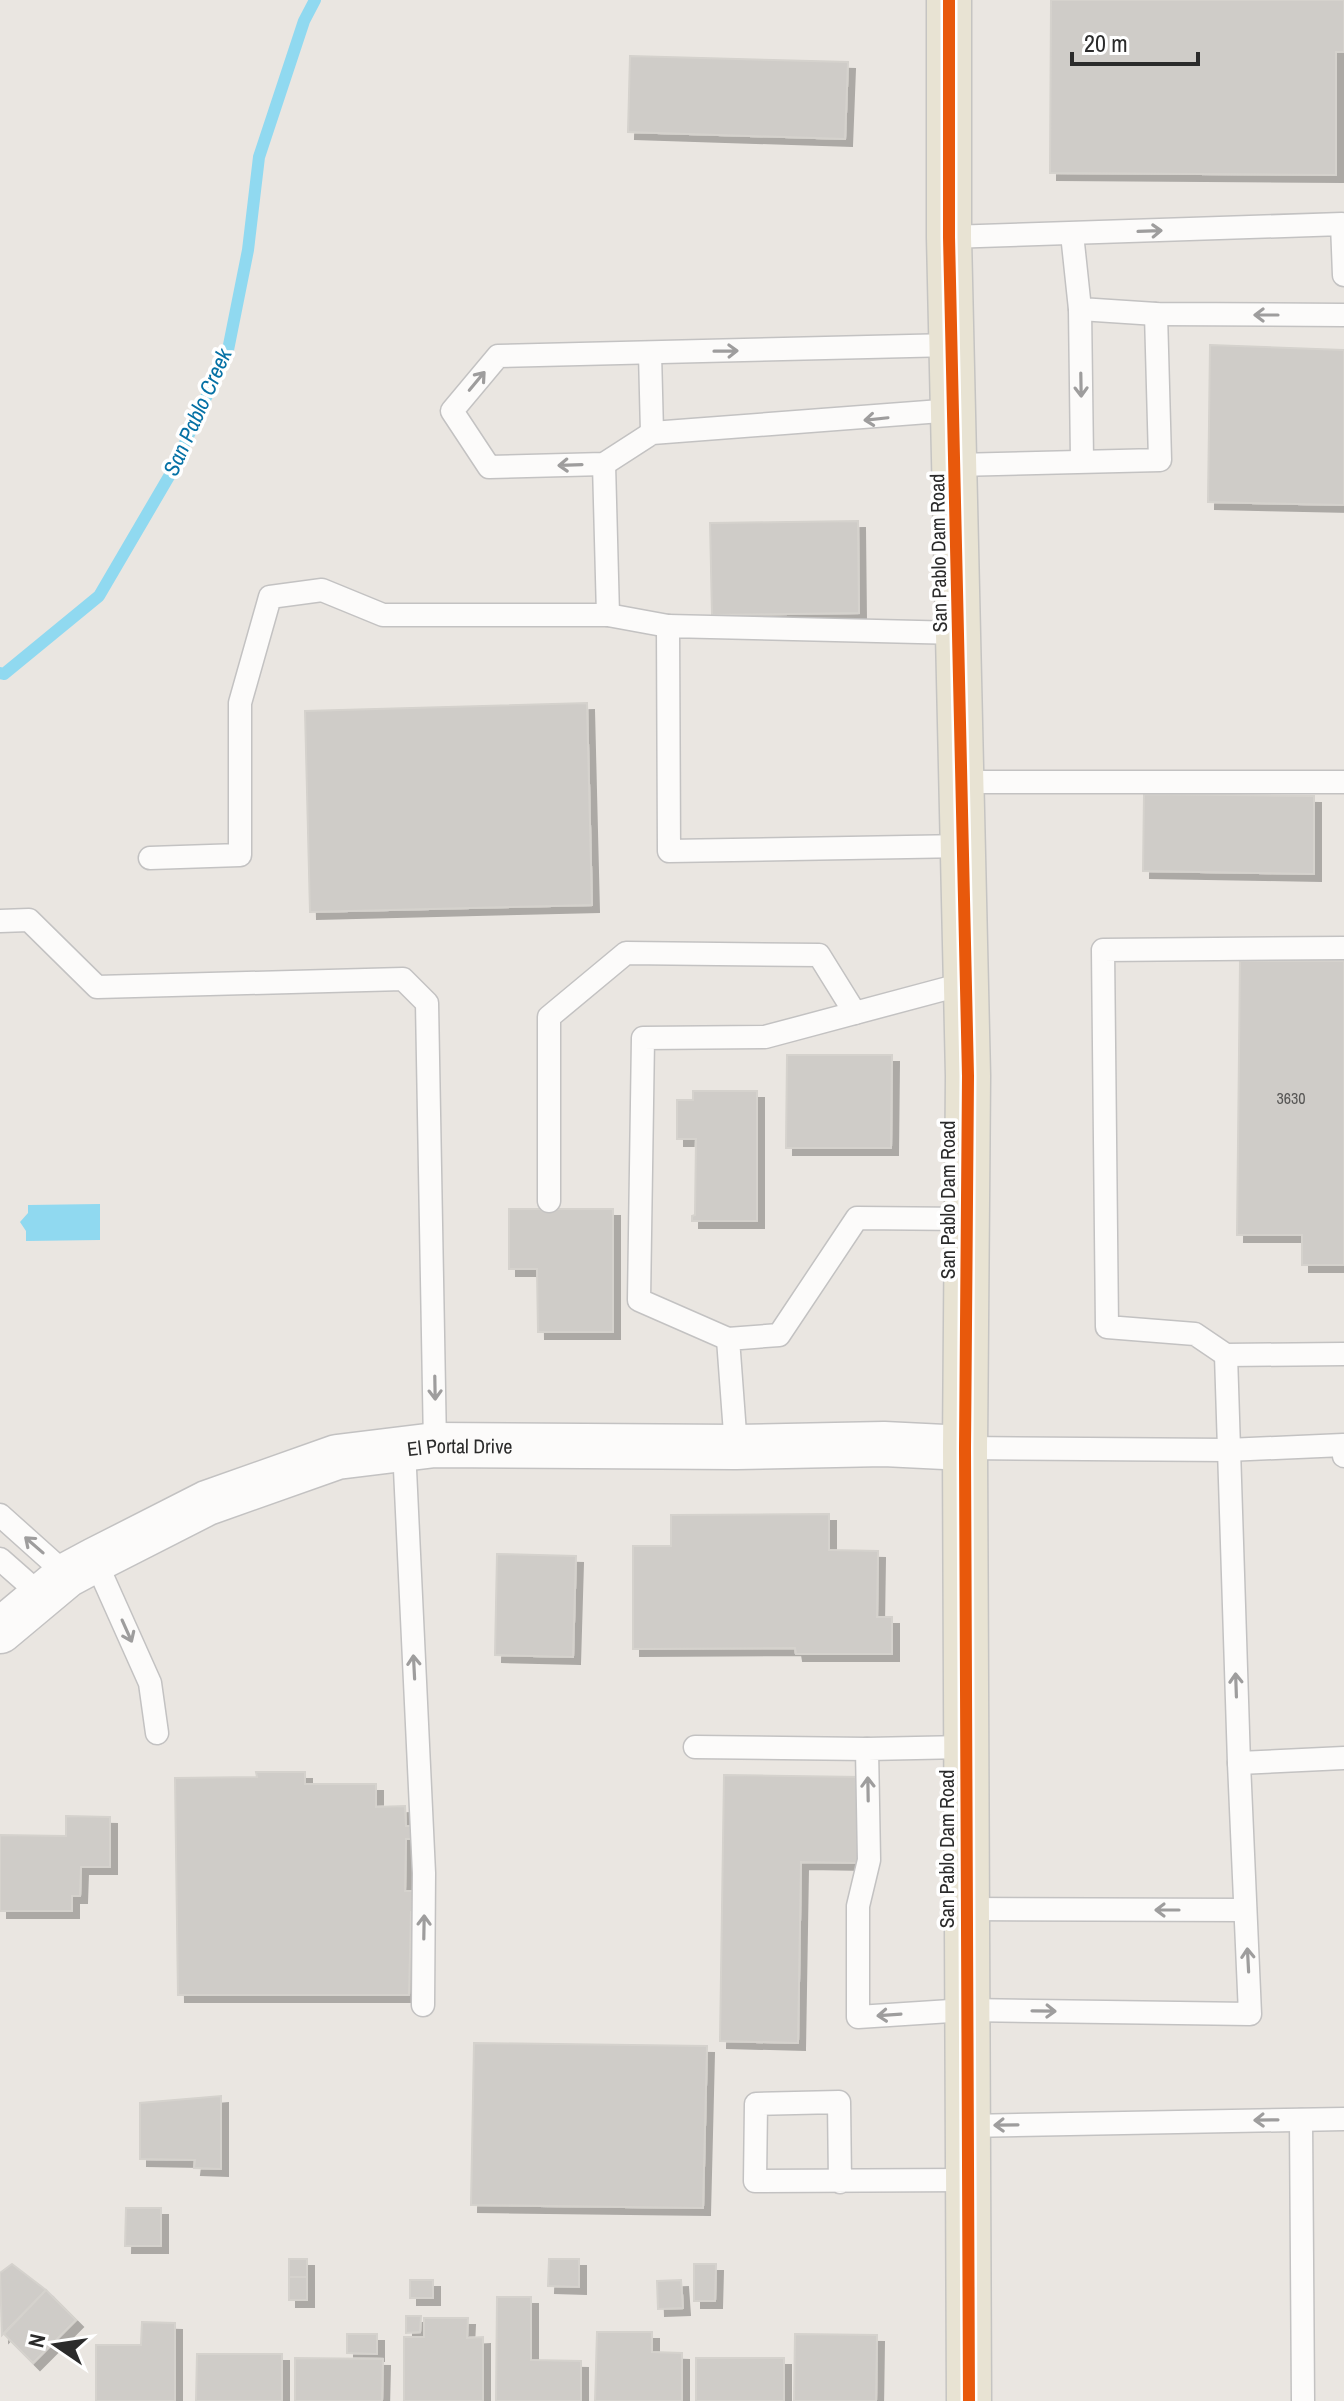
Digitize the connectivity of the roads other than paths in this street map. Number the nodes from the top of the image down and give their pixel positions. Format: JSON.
{"nodes":[{"id":1,"x":949,"y":0,"type":"edge"},
{"id":2,"x":1072,"y":234,"type":"junction"},
{"id":3,"x":949,"y":237,"type":"junction"},
{"id":4,"x":1344,"y":275,"type":"edge"},
{"id":5,"x":1080,"y":309,"type":"junction"},
{"id":6,"x":1156,"y":314,"type":"junction"},
{"id":7,"x":1344,"y":315,"type":"edge"},
{"id":8,"x":952,"y":345,"type":"junction"},
{"id":9,"x":650,"y":353,"type":"junction"},
{"id":10,"x":954,"y":410,"type":"junction"},
{"id":11,"x":652,"y":433,"type":"junction"},
{"id":12,"x":1082,"y":460,"type":"junction"},
{"id":13,"x":604,"y":464,"type":"junction"},
{"id":14,"x":956,"y":465,"type":"junction"},
{"id":15,"x":608,"y":615,"type":"junction"},
{"id":16,"x":668,"y":626,"type":"junction"},
{"id":17,"x":960,"y":633,"type":"junction"},
{"id":18,"x":964,"y":782,"type":"junction"},
{"id":19,"x":1344,"y":782,"type":"edge"},
{"id":20,"x":965,"y":846,"type":"junction"},
{"id":21,"x":150,"y":858,"type":"dead end"},
{"id":22,"x":0,"y":921,"type":"edge"},
{"id":23,"x":1344,"y":948,"type":"edge"},
{"id":24,"x":967,"y":983,"type":"junction"},
{"id":25,"x":855,"y":1013,"type":"junction"},
{"id":26,"x":549,"y":1201,"type":"dead end"},
{"id":27,"x":968,"y":1219,"type":"junction"},
{"id":28,"x":728,"y":1339,"type":"junction"},
{"id":29,"x":1344,"y":1354,"type":"edge"},
{"id":30,"x":1226,"y":1355,"type":"junction"},
{"id":31,"x":1343,"y":1445,"type":"edge"},
{"id":32,"x":420,"y":1446,"type":"junction"},
{"id":33,"x":736,"y":1447,"type":"junction"},
{"id":34,"x":965,"y":1448,"type":"junction"},
{"id":35,"x":1227,"y":1450,"type":"junction"},
{"id":36,"x":1344,"y":1456,"type":"edge"},
{"id":37,"x":0,"y":1515,"type":"edge"},
{"id":38,"x":0,"y":1559,"type":"edge"},
{"id":39,"x":68,"y":1577,"type":"junction"},
{"id":40,"x":0,"y":1631,"type":"edge"},
{"id":41,"x":157,"y":1733,"type":"dead end"},
{"id":42,"x":695,"y":1747,"type":"dead end"},
{"id":43,"x":965,"y":1747,"type":"junction"},
{"id":44,"x":867,"y":1749,"type":"junction"},
{"id":45,"x":1344,"y":1758,"type":"edge"},
{"id":46,"x":1239,"y":1763,"type":"junction"},
{"id":47,"x":967,"y":1909,"type":"junction"},
{"id":48,"x":1245,"y":1910,"type":"junction"},
{"id":49,"x":423,"y":2005,"type":"dead end"},
{"id":50,"x":966,"y":2010,"type":"junction"},
{"id":51,"x":1344,"y":2119,"type":"edge"},
{"id":52,"x":1301,"y":2120,"type":"junction"},
{"id":53,"x":967,"y":2126,"type":"junction"},
{"id":54,"x":967,"y":2180,"type":"junction"},
{"id":55,"x":840,"y":2182,"type":"junction"},
{"id":56,"x":969,"y":2401,"type":"edge"},
{"id":57,"x":1303,"y":2401,"type":"edge"}],
"edges":[{"from":1,"to":3,"type":"main road","name":"San Pablo Dam Road"},
{"from":2,"to":3,"type":"lane"},
{"from":2,"to":4,"type":"lane","one_way":true},
{"from":2,"to":5,"type":"lane"},
{"from":3,"to":8,"type":"main road","name":"San Pablo Dam Road"},
{"from":5,"to":6,"type":"lane"},
{"from":5,"to":12,"type":"lane","one_way":true},
{"from":7,"to":6,"type":"lane","one_way":true},
{"from":6,"to":12,"type":"lane"},
{"from":9,"to":8,"type":"lane","one_way":true},
{"from":8,"to":10,"type":"main road","name":"San Pablo Dam Road"},
{"from":9,"to":11,"type":"lane"},
{"from":13,"to":9,"type":"lane","one_way":true},
{"from":10,"to":11,"type":"lane","one_way":true},
{"from":10,"to":14,"type":"main road","name":"San Pablo Dam Road"},
{"from":11,"to":13,"type":"lane"},
{"from":12,"to":14,"type":"lane"},
{"from":13,"to":15,"type":"lane"},
{"from":14,"to":17,"type":"main road","name":"San Pablo Dam Road"},
{"from":15,"to":16,"type":"lane"},
{"from":15,"to":21,"type":"lane"},
{"from":16,"to":17,"type":"lane"},
{"from":16,"to":20,"type":"lane"},
{"from":17,"to":18,"type":"main road","name":"San Pablo Dam Road"},
{"from":18,"to":19,"type":"lane"},
{"from":18,"to":20,"type":"main road","name":"San Pablo Dam Road"},
{"from":20,"to":24,"type":"main road","name":"San Pablo Dam Road"},
{"from":22,"to":32,"type":"lane","one_way":true},
{"from":23,"to":30,"type":"lane"},
{"from":24,"to":25,"type":"lane"},
{"from":24,"to":27,"type":"main road","name":"San Pablo Dam Road"},
{"from":25,"to":26,"type":"lane"},
{"from":25,"to":28,"type":"lane"},
{"from":27,"to":28,"type":"lane"},
{"from":27,"to":34,"type":"main road","name":"San Pablo Dam Road"},
{"from":28,"to":33,"type":"lane"},
{"from":29,"to":30,"type":"lane"},
{"from":30,"to":35,"type":"lane"},
{"from":31,"to":35,"type":"lane"},
{"from":31,"to":36,"type":"lane"},
{"from":32,"to":33,"type":"main road","name":"El Portal Drive"},
{"from":32,"to":39,"type":"main road","name":"El Portal Drive"},
{"from":49,"to":32,"type":"lane","one_way":true},
{"from":33,"to":34,"type":"main road","name":"El Portal Drive"},
{"from":34,"to":35,"type":"lane"},
{"from":34,"to":43,"type":"main road","name":"San Pablo Dam Road"},
{"from":46,"to":35,"type":"lane","one_way":true},
{"from":39,"to":37,"type":"lane","one_way":true},
{"from":38,"to":39,"type":"lane"},
{"from":39,"to":40,"type":"main road","name":"El Portal Drive"},
{"from":39,"to":41,"type":"lane","one_way":true},
{"from":42,"to":44,"type":"lane"},
{"from":43,"to":44,"type":"lane"},
{"from":43,"to":47,"type":"main road","name":"San Pablo Dam Road"},
{"from":50,"to":44,"type":"lane","one_way":true},
{"from":45,"to":46,"type":"lane"},
{"from":46,"to":48,"type":"lane"},
{"from":48,"to":47,"type":"lane","one_way":true},
{"from":47,"to":50,"type":"main road","name":"San Pablo Dam Road"},
{"from":50,"to":48,"type":"lane","one_way":true},
{"from":50,"to":53,"type":"main road","name":"San Pablo Dam Road"},
{"from":51,"to":52,"type":"lane"},
{"from":52,"to":53,"type":"lane","one_way":true},
{"from":52,"to":57,"type":"lane"},
{"from":53,"to":54,"type":"main road","name":"San Pablo Dam Road"},
{"from":54,"to":55,"type":"lane"},
{"from":54,"to":56,"type":"main road","name":"San Pablo Dam Road"},
{"from":55,"to":55,"type":"lane"}]}
